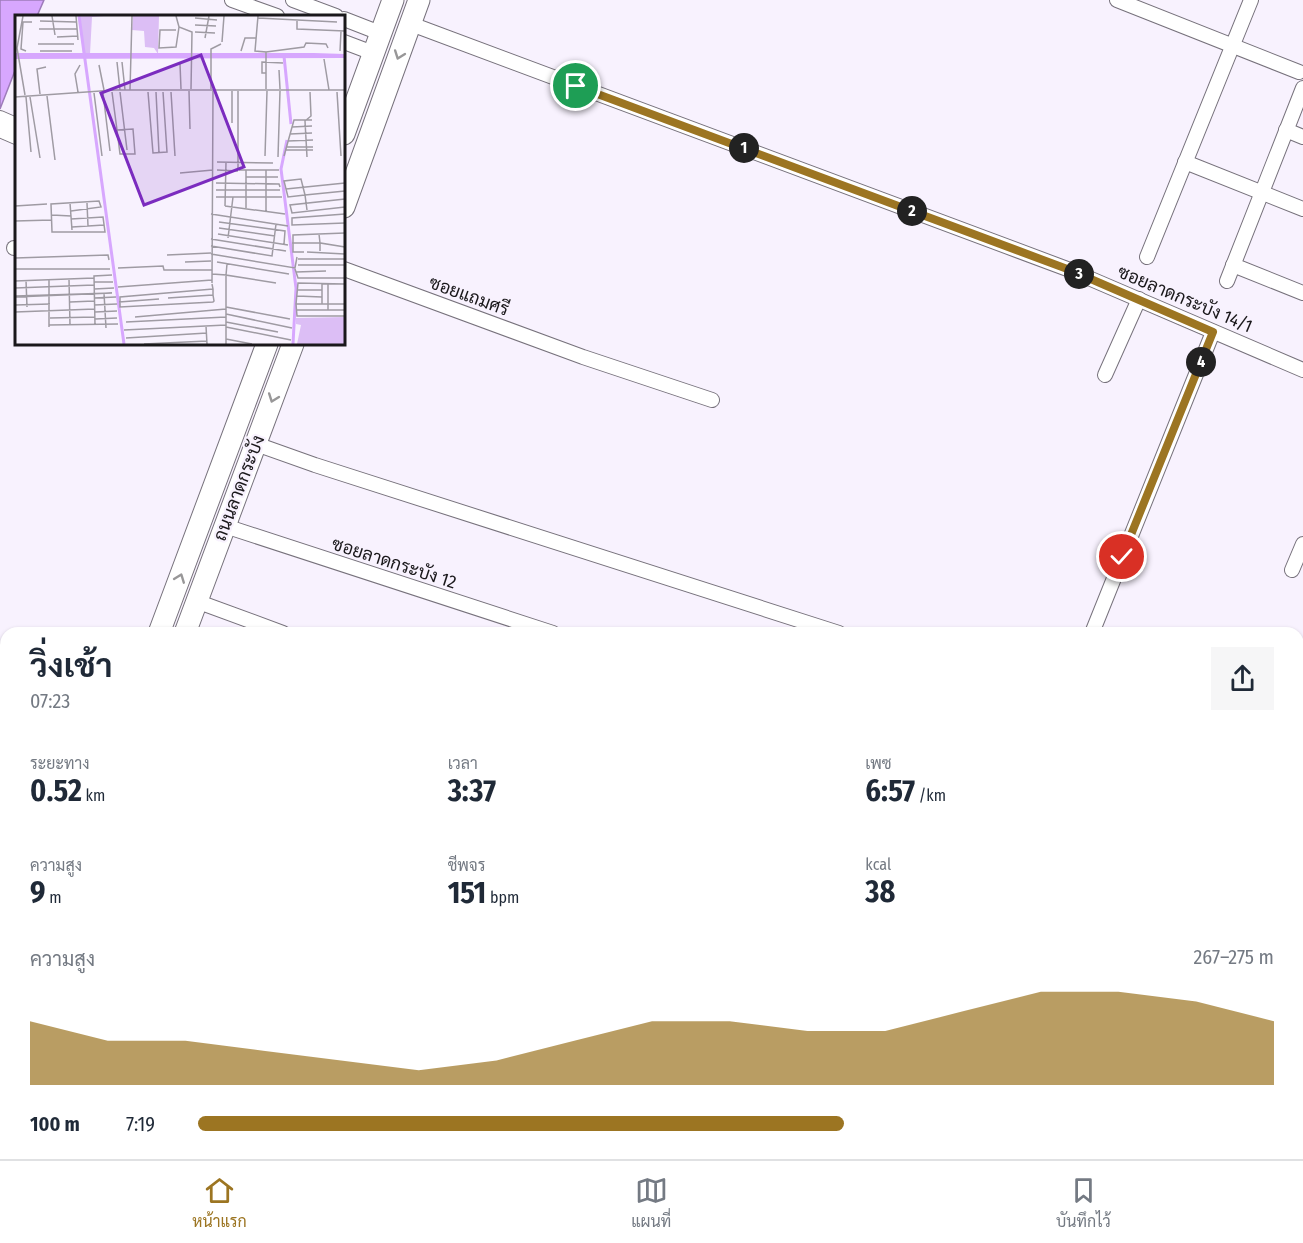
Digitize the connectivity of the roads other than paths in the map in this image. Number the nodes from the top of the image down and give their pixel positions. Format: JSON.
{"nodes":[{"id":1,"x":232,"y":0,"type":"edge"},
{"id":2,"x":293,"y":0,"type":"edge"},
{"id":3,"x":393,"y":0,"type":"edge"},
{"id":4,"x":419,"y":0,"type":"edge"},
{"id":5,"x":1117,"y":0,"type":"edge"},
{"id":6,"x":1251,"y":0,"type":"edge"},
{"id":7,"x":274,"y":15,"type":"edge"},
{"id":8,"x":333,"y":15,"type":"edge"},
{"id":9,"x":345,"y":20,"type":"edge"},
{"id":10,"x":411,"y":24,"type":"junction"},
{"id":11,"x":345,"y":42,"type":"edge"},
{"id":12,"x":377,"y":43,"type":"junction"},
{"id":13,"x":1233,"y":46,"type":"junction"},
{"id":14,"x":1302,"y":74,"type":"edge"},
{"id":15,"x":1303,"y":88,"type":"edge"},
{"id":16,"x":0,"y":118,"type":"edge"},
{"id":17,"x":15,"y":125,"type":"edge"},
{"id":18,"x":0,"y":130,"type":"edge"},
{"id":19,"x":1286,"y":130,"type":"junction"},
{"id":20,"x":345,"y":131,"type":"edge"},
{"id":21,"x":15,"y":137,"type":"edge"},
{"id":22,"x":1303,"y":137,"type":"edge"},
{"id":23,"x":1185,"y":162,"type":"junction"},
{"id":24,"x":1262,"y":193,"type":"junction"},
{"id":25,"x":345,"y":204,"type":"edge"},
{"id":26,"x":1303,"y":209,"type":"edge"},
{"id":27,"x":1147,"y":257,"type":"dead end"},
{"id":28,"x":1233,"y":265,"type":"junction"},
{"id":29,"x":345,"y":269,"type":"edge"},
{"id":30,"x":1227,"y":281,"type":"dead end"},
{"id":31,"x":1303,"y":293,"type":"edge"},
{"id":32,"x":1139,"y":299,"type":"junction"},
{"id":33,"x":1213,"y":332,"type":"junction"},
{"id":34,"x":267,"y":345,"type":"edge"},
{"id":35,"x":293,"y":345,"type":"edge"},
{"id":36,"x":1303,"y":370,"type":"edge"},
{"id":37,"x":1105,"y":375,"type":"dead end"},
{"id":38,"x":712,"y":400,"type":"dead end"},
{"id":39,"x":256,"y":444,"type":"junction"},
{"id":40,"x":225,"y":526,"type":"junction"},
{"id":41,"x":1303,"y":544,"type":"edge"},
{"id":42,"x":1292,"y":570,"type":"dead end"},
{"id":43,"x":196,"y":601,"type":"junction"},
{"id":44,"x":161,"y":627,"type":"edge"},
{"id":45,"x":186,"y":627,"type":"edge"},
{"id":46,"x":267,"y":627,"type":"edge"},
{"id":47,"x":536,"y":627,"type":"edge"},
{"id":48,"x":820,"y":627,"type":"edge"},
{"id":49,"x":1094,"y":627,"type":"edge"}],
"edges":[{"from":1,"to":7,"type":"street"},
{"from":2,"to":8,"type":"street"},
{"from":3,"to":12,"type":"main road"},
{"from":4,"to":10,"type":"main road"},
{"from":5,"to":13,"type":"street"},
{"from":6,"to":13,"type":"street"},
{"from":9,"to":12,"type":"street"},
{"from":10,"to":25,"type":"main road","one_way":true},
{"from":10,"to":32,"type":"street","name":"ซอยลาดกระบัง 14/1"},
{"from":11,"to":12,"type":"street"},
{"from":12,"to":20,"type":"main road"},
{"from":13,"to":14,"type":"street"},
{"from":13,"to":23,"type":"street"},
{"from":15,"to":19,"type":"street"},
{"from":16,"to":17,"type":"street"},
{"from":18,"to":21,"type":"street"},
{"from":19,"to":22,"type":"street"},
{"from":19,"to":24,"type":"street"},
{"from":23,"to":24,"type":"street"},
{"from":23,"to":27,"type":"street"},
{"from":24,"to":26,"type":"street"},
{"from":24,"to":28,"type":"street"},
{"from":28,"to":30,"type":"street"},
{"from":28,"to":31,"type":"street"},
{"from":29,"to":38,"type":"street","name":"ซอยแถมศรี"},
{"from":32,"to":33,"type":"street","name":"ซอยลาดกระบัง 14/1"},
{"from":32,"to":37,"type":"street"},
{"from":33,"to":36,"type":"street","name":"ซอยลาดกระบัง 14/1"},
{"from":33,"to":49,"type":"street"},
{"from":44,"to":34,"type":"main road","name":"ถนนลาดกระบัง","one_way":true},
{"from":35,"to":39,"type":"main road","name":"ถนนลาดกระบัง","one_way":true},
{"from":39,"to":40,"type":"main road","name":"ถนนลาดกระบัง"},
{"from":39,"to":48,"type":"street"},
{"from":40,"to":43,"type":"main road","name":"ถนนลาดกระบัง"},
{"from":40,"to":47,"type":"street","name":"ซอยลาดกระบัง 12"},
{"from":41,"to":42,"type":"street"},
{"from":43,"to":45,"type":"main road","name":"ถนนลาดกระบัง"},
{"from":43,"to":46,"type":"street"}]}
